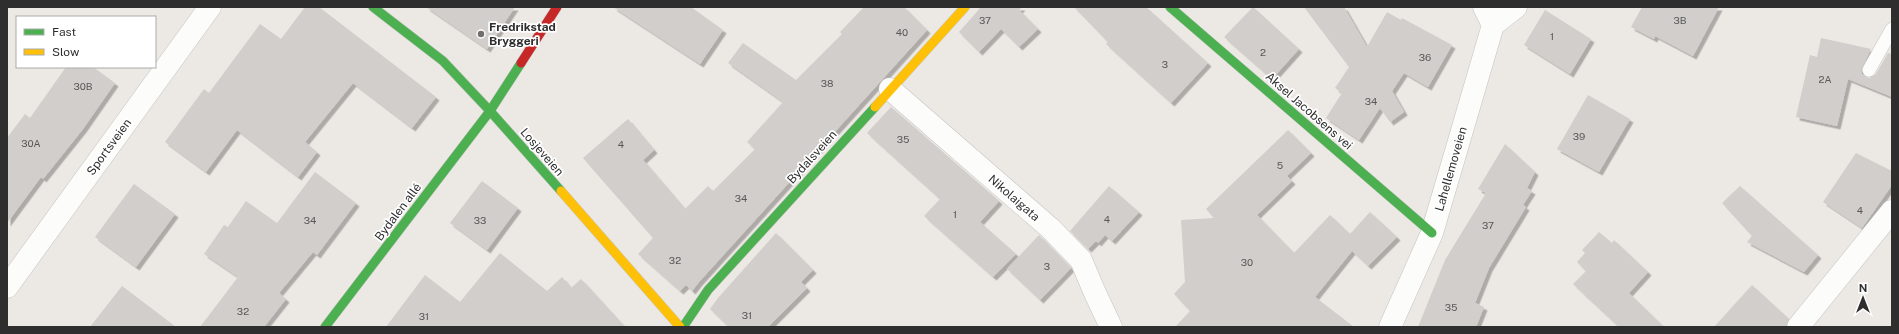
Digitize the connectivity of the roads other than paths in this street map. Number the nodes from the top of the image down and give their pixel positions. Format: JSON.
{"nodes":[{"id":1,"x":210,"y":7,"type":"edge"},
{"id":2,"x":373,"y":7,"type":"edge"},
{"id":3,"x":557,"y":7,"type":"edge"},
{"id":4,"x":965,"y":7,"type":"edge"},
{"id":5,"x":1170,"y":7,"type":"edge"},
{"id":6,"x":1516,"y":7,"type":"edge"},
{"id":7,"x":1489,"y":16,"type":"edge"},
{"id":8,"x":1892,"y":29,"type":"edge"},
{"id":9,"x":1869,"y":70,"type":"dead end"},
{"id":10,"x":890,"y":89,"type":"junction"},
{"id":11,"x":490,"y":111,"type":"junction"},
{"id":12,"x":1892,"y":211,"type":"edge"},
{"id":13,"x":1432,"y":233,"type":"junction"},
{"id":14,"x":7,"y":287,"type":"edge"},
{"id":15,"x":326,"y":327,"type":"edge"},
{"id":16,"x":680,"y":327,"type":"edge"},
{"id":17,"x":683,"y":327,"type":"edge"},
{"id":18,"x":1111,"y":327,"type":"edge"},
{"id":19,"x":1390,"y":327,"type":"edge"},
{"id":20,"x":1798,"y":327,"type":"edge"}],
"edges":[{"from":1,"to":14,"type":"street","name":"Sportsveien"},
{"from":2,"to":11,"type":"street","name":"Losjeveien"},
{"from":3,"to":11,"type":"street","name":"Bydalen allé"},
{"from":4,"to":10,"type":"street","name":"Bydalsveien"},
{"from":5,"to":13,"type":"street","name":"Aksel Jacobsens vei"},
{"from":6,"to":7,"type":"street"},
{"from":7,"to":13,"type":"street","name":"Lahellemoveien"},
{"from":8,"to":9,"type":"lane"},
{"from":10,"to":17,"type":"street","name":"Bydalsveien"},
{"from":10,"to":18,"type":"street","name":"Nikolaigata"},
{"from":11,"to":15,"type":"street","name":"Bydalen allé"},
{"from":11,"to":16,"type":"street","name":"Losjeveien"},
{"from":12,"to":20,"type":"street"},
{"from":13,"to":19,"type":"street","name":"Lahellemoveien"}]}
